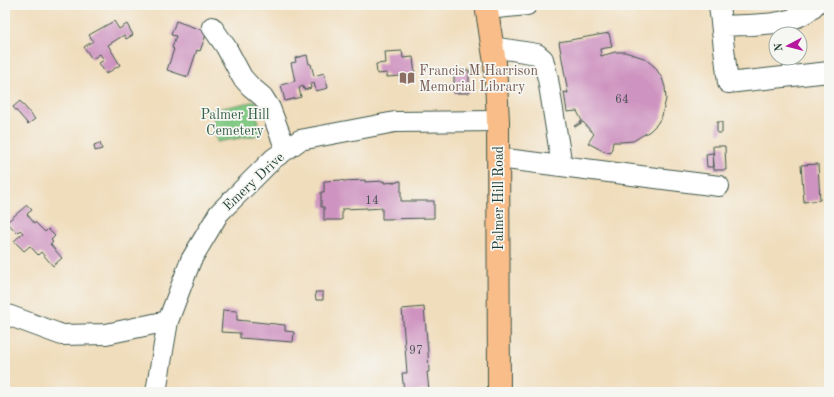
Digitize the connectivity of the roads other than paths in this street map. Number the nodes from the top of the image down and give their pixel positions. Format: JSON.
{"nodes":[{"id":1,"x":527,"y":5,"type":"edge"},
{"id":2,"x":719,"y":5,"type":"edge"},
{"id":3,"x":815,"y":5,"type":"edge"},
{"id":4,"x":486,"y":7,"type":"edge"},
{"id":5,"x":722,"y":26,"type":"junction"},
{"id":6,"x":212,"y":27,"type":"dead end"},
{"id":7,"x":492,"y":47,"type":"junction"},
{"id":8,"x":829,"y":72,"type":"edge"},
{"id":9,"x":498,"y":121,"type":"junction"},
{"id":10,"x":286,"y":150,"type":"junction"},
{"id":11,"x":498,"y":158,"type":"junction"},
{"id":12,"x":562,"y":166,"type":"junction"},
{"id":13,"x":719,"y":186,"type":"dead end"},
{"id":14,"x":5,"y":314,"type":"edge"},
{"id":15,"x":168,"y":322,"type":"junction"},
{"id":16,"x":156,"y":392,"type":"edge"},
{"id":17,"x":498,"y":392,"type":"edge"}],
"edges":[{"from":1,"to":4,"type":"street"},
{"from":2,"to":5,"type":"street"},
{"from":3,"to":5,"type":"street"},
{"from":4,"to":7,"type":"main road","name":"Palmer Hill Road"},
{"from":5,"to":8,"type":"street"},
{"from":6,"to":10,"type":"street"},
{"from":7,"to":9,"type":"main road","name":"Palmer Hill Road"},
{"from":7,"to":12,"type":"street"},
{"from":9,"to":10,"type":"street","name":"Emery Drive"},
{"from":9,"to":11,"type":"main road","name":"Palmer Hill Road"},
{"from":10,"to":15,"type":"street","name":"Emery Drive"},
{"from":11,"to":12,"type":"street"},
{"from":11,"to":17,"type":"main road","name":"Palmer Hill Road"},
{"from":12,"to":13,"type":"street"},
{"from":14,"to":15,"type":"street"},
{"from":15,"to":16,"type":"street","name":"Emery Drive"}]}
